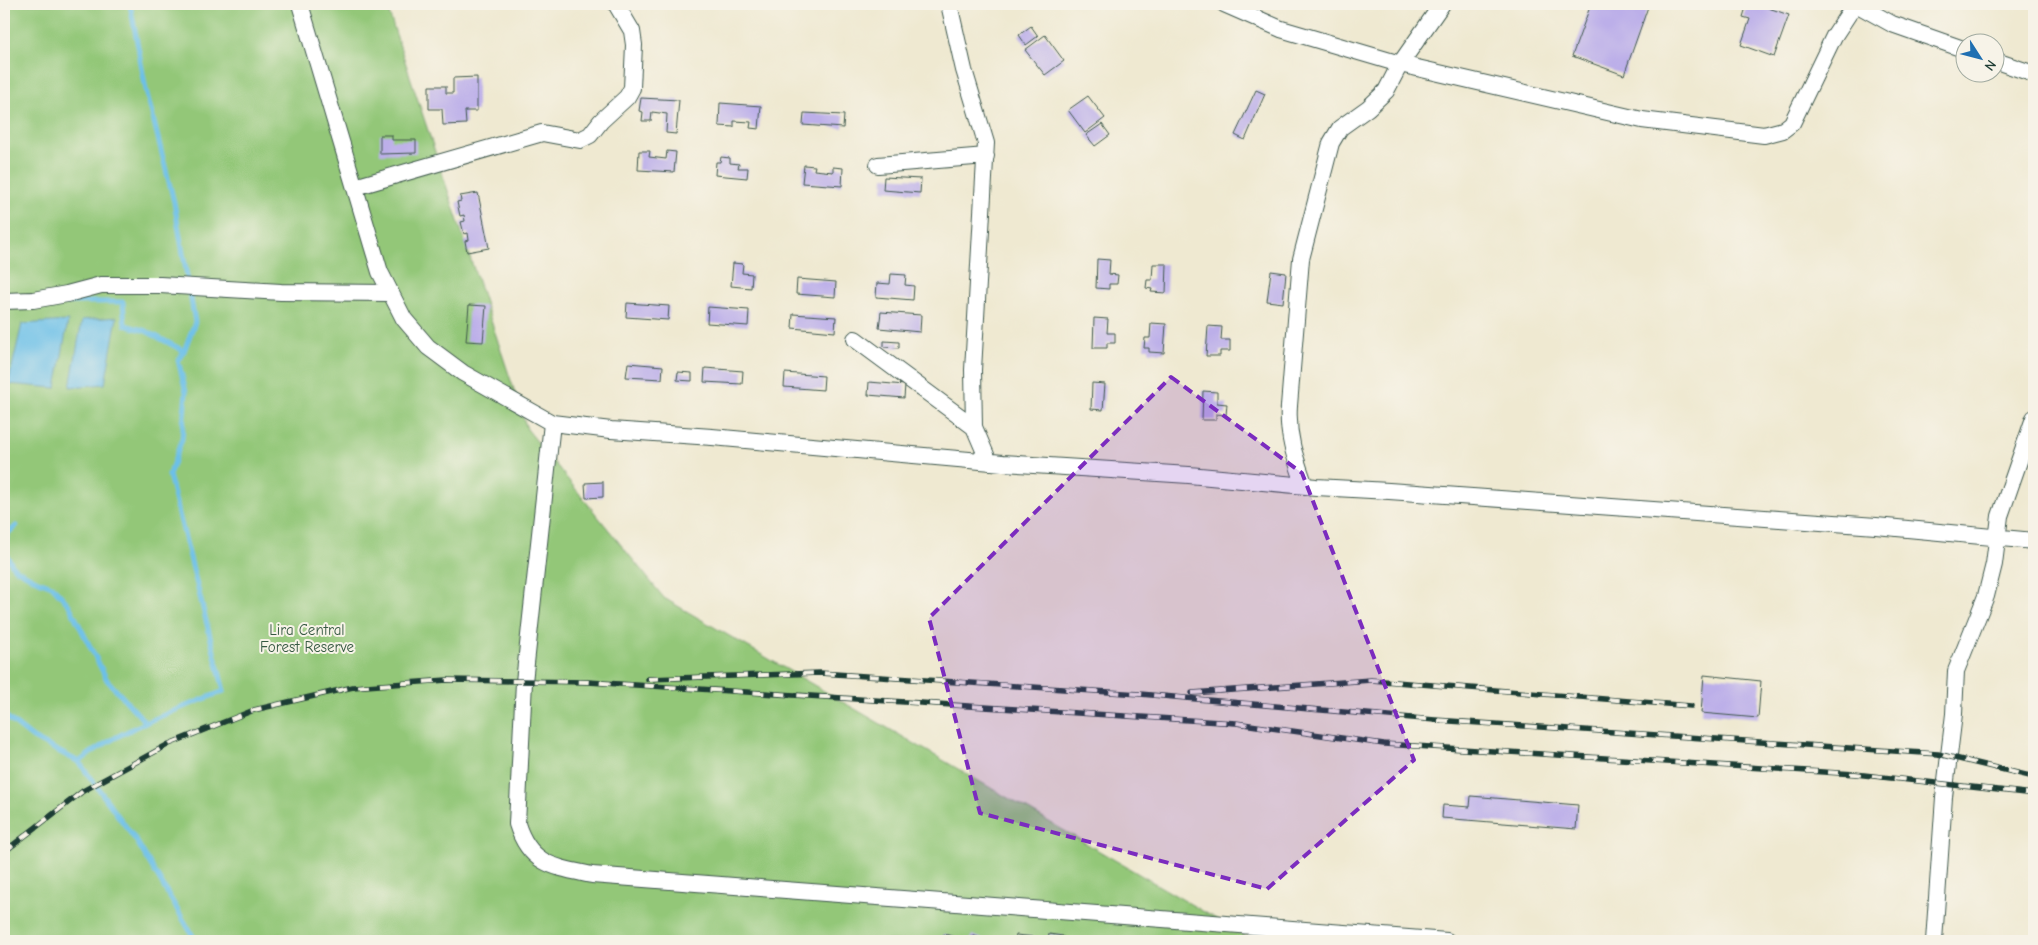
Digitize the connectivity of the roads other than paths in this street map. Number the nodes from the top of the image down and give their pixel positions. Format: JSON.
{"nodes":[{"id":1,"x":300,"y":4,"type":"edge"},
{"id":2,"x":616,"y":4,"type":"edge"},
{"id":3,"x":949,"y":4,"type":"edge"},
{"id":4,"x":1224,"y":4,"type":"edge"},
{"id":5,"x":1442,"y":4,"type":"edge"},
{"id":6,"x":1856,"y":4,"type":"edge"},
{"id":7,"x":1956,"y":46,"type":"edge"},
{"id":8,"x":1400,"y":64,"type":"junction"},
{"id":9,"x":2006,"y":64,"type":"edge"},
{"id":10,"x":2034,"y":74,"type":"edge"},
{"id":11,"x":986,"y":156,"type":"junction"},
{"id":12,"x":878,"y":166,"type":"dead end"},
{"id":13,"x":355,"y":187,"type":"junction"},
{"id":14,"x":390,"y":293,"type":"junction"},
{"id":15,"x":4,"y":301,"type":"edge"},
{"id":16,"x":855,"y":339,"type":"dead end"},
{"id":17,"x":2034,"y":418,"type":"edge"},
{"id":18,"x":552,"y":423,"type":"junction"},
{"id":19,"x":974,"y":427,"type":"junction"},
{"id":20,"x":990,"y":462,"type":"junction"},
{"id":21,"x":1305,"y":486,"type":"junction"},
{"id":22,"x":1996,"y":538,"type":"junction"},
{"id":23,"x":2034,"y":541,"type":"edge"},
{"id":24,"x":1447,"y":941,"type":"edge"},
{"id":25,"x":1934,"y":941,"type":"edge"}],
"edges":[{"from":1,"to":13,"type":"street"},
{"from":2,"to":13,"type":"street"},
{"from":3,"to":11,"type":"street"},
{"from":4,"to":8,"type":"street"},
{"from":5,"to":8,"type":"street"},
{"from":6,"to":7,"type":"street"},
{"from":6,"to":8,"type":"street"},
{"from":8,"to":21,"type":"street"},
{"from":9,"to":10,"type":"street"},
{"from":11,"to":12,"type":"street"},
{"from":11,"to":19,"type":"street"},
{"from":13,"to":14,"type":"street"},
{"from":14,"to":15,"type":"street"},
{"from":14,"to":18,"type":"street"},
{"from":16,"to":19,"type":"street"},
{"from":17,"to":22,"type":"street"},
{"from":18,"to":20,"type":"street"},
{"from":18,"to":24,"type":"street"},
{"from":19,"to":20,"type":"street"},
{"from":20,"to":21,"type":"street"},
{"from":21,"to":22,"type":"street"},
{"from":22,"to":23,"type":"street"},
{"from":22,"to":25,"type":"street"}]}
